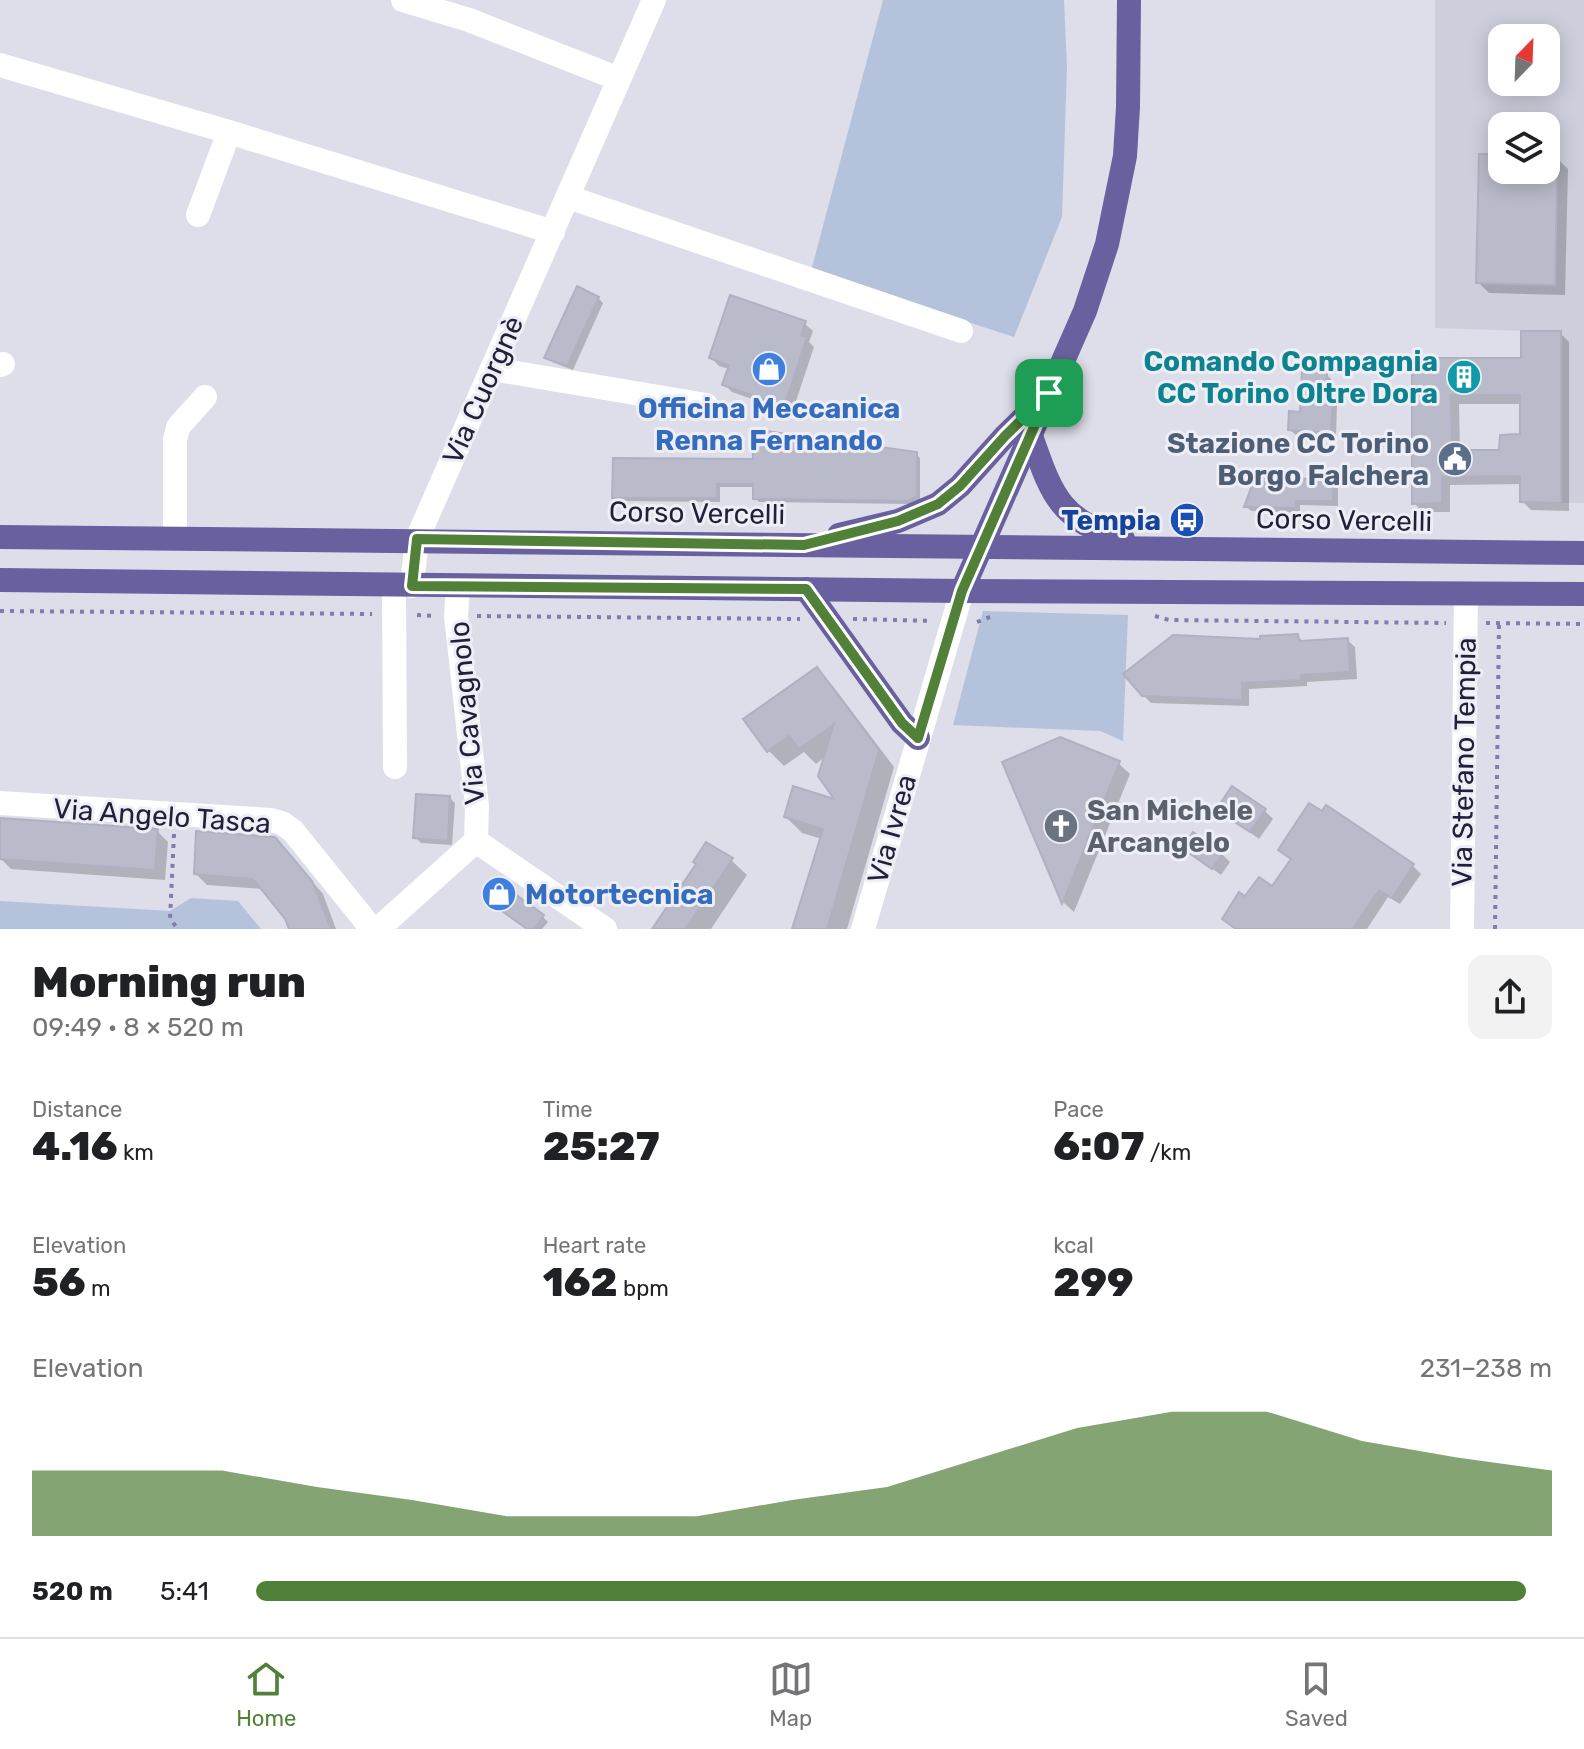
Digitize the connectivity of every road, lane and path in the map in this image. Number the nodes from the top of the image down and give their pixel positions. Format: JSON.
{"nodes":[{"id":1,"x":403,"y":0,"type":"edge"},
{"id":2,"x":654,"y":0,"type":"edge"},
{"id":3,"x":1129,"y":0,"type":"edge"},
{"id":4,"x":0,"y":65,"type":"edge"},
{"id":5,"x":619,"y":79,"type":"junction"},
{"id":6,"x":229,"y":132,"type":"junction"},
{"id":7,"x":568,"y":197,"type":"junction"},
{"id":8,"x":198,"y":215,"type":"dead end"},
{"id":9,"x":553,"y":232,"type":"junction"},
{"id":10,"x":961,"y":331,"type":"dead end"},
{"id":11,"x":492,"y":369,"type":"junction"},
{"id":12,"x":1049,"y":393,"type":"junction"},
{"id":13,"x":205,"y":397,"type":"dead end"},
{"id":14,"x":706,"y":405,"type":"dead end"},
{"id":15,"x":1031,"y":436,"type":"junction"},
{"id":16,"x":0,"y":537,"type":"edge"},
{"id":17,"x":175,"y":538,"type":"junction"},
{"id":18,"x":417,"y":539,"type":"junction"},
{"id":19,"x":804,"y":545,"type":"junction"},
{"id":20,"x":983,"y":545,"type":"junction"},
{"id":21,"x":1148,"y":547,"type":"junction"},
{"id":22,"x":1584,"y":553,"type":"edge"},
{"id":23,"x":0,"y":580,"type":"edge"},
{"id":24,"x":403,"y":586,"type":"junction"},
{"id":25,"x":458,"y":586,"type":"junction"},
{"id":26,"x":806,"y":589,"type":"junction"},
{"id":27,"x":962,"y":591,"type":"junction"},
{"id":28,"x":1466,"y":594,"type":"junction"},
{"id":29,"x":1584,"y":594,"type":"edge"},
{"id":30,"x":1005,"y":613,"type":"dead end"},
{"id":31,"x":1150,"y":615,"type":"dead end"},
{"id":32,"x":980,"y":621,"type":"dead end"},
{"id":33,"x":1466,"y":623,"type":"junction"},
{"id":34,"x":1499,"y":623,"type":"junction"},
{"id":35,"x":1584,"y":624,"type":"edge"},
{"id":36,"x":918,"y":738,"type":"junction"},
{"id":37,"x":395,"y":767,"type":"dead end"},
{"id":38,"x":0,"y":803,"type":"edge"},
{"id":39,"x":175,"y":815,"type":"junction"},
{"id":40,"x":476,"y":841,"type":"junction"},
{"id":41,"x":178,"y":929,"type":"edge"},
{"id":42,"x":372,"y":929,"type":"edge"},
{"id":43,"x":378,"y":929,"type":"edge"},
{"id":44,"x":605,"y":929,"type":"edge"},
{"id":45,"x":863,"y":929,"type":"edge"},
{"id":46,"x":1462,"y":929,"type":"edge"},
{"id":47,"x":1495,"y":929,"type":"edge"}],
"edges":[{"from":1,"to":5,"type":"street"},
{"from":2,"to":5,"type":"street","name":"Via Cuorgnè"},
{"from":3,"to":12,"type":"main road"},
{"from":4,"to":6,"type":"street"},
{"from":5,"to":7,"type":"street","name":"Via Cuorgnè"},
{"from":6,"to":8,"type":"street"},
{"from":6,"to":9,"type":"street"},
{"from":7,"to":9,"type":"street","name":"Via Cuorgnè"},
{"from":7,"to":10,"type":"street"},
{"from":9,"to":11,"type":"street","name":"Via Cuorgnè"},
{"from":11,"to":14,"type":"street"},
{"from":11,"to":18,"type":"street","name":"Via Cuorgnè"},
{"from":12,"to":15,"type":"main road"},
{"from":12,"to":19,"type":"main road"},
{"from":13,"to":17,"type":"street"},
{"from":15,"to":20,"type":"main road"},
{"from":15,"to":21,"type":"main road"},
{"from":16,"to":17,"type":"main road","name":"Corso Vercelli"},
{"from":17,"to":18,"type":"main road","name":"Corso Vercelli"},
{"from":18,"to":19,"type":"main road","name":"Corso Vercelli"},
{"from":18,"to":24,"type":"street","name":"Via Cuorgnè"},
{"from":19,"to":20,"type":"main road","name":"Corso Vercelli"},
{"from":20,"to":21,"type":"main road","name":"Corso Vercelli"},
{"from":20,"to":27,"type":"main road"},
{"from":21,"to":22,"type":"main road","name":"Corso Vercelli"},
{"from":23,"to":24,"type":"main road"},
{"from":24,"to":25,"type":"main road"},
{"from":24,"to":37,"type":"street","name":"Via Cuorgnè"},
{"from":25,"to":26,"type":"main road"},
{"from":25,"to":40,"type":"street","name":"Via Cavagnolo"},
{"from":26,"to":27,"type":"main road"},
{"from":26,"to":36,"type":"main road"},
{"from":27,"to":28,"type":"main road"},
{"from":27,"to":36,"type":"street","name":"Via Ivrea"},
{"from":28,"to":29,"type":"main road"},
{"from":28,"to":33,"type":"street","name":"Via Stefano Tempia"},
{"from":30,"to":32,"type":"path"},
{"from":31,"to":33,"type":"path"},
{"from":33,"to":34,"type":"path"},
{"from":33,"to":46,"type":"street","name":"Via Stefano Tempia"},
{"from":34,"to":35,"type":"path"},
{"from":34,"to":47,"type":"path"},
{"from":36,"to":45,"type":"street","name":"Via Ivrea"},
{"from":38,"to":39,"type":"street","name":"Via Angelo Tasca"},
{"from":39,"to":41,"type":"path"},
{"from":39,"to":42,"type":"street","name":"Via Angelo Tasca"},
{"from":40,"to":43,"type":"street","name":"Via Cavagnolo"},
{"from":40,"to":44,"type":"street","name":"Via Cavagnolo"}]}
